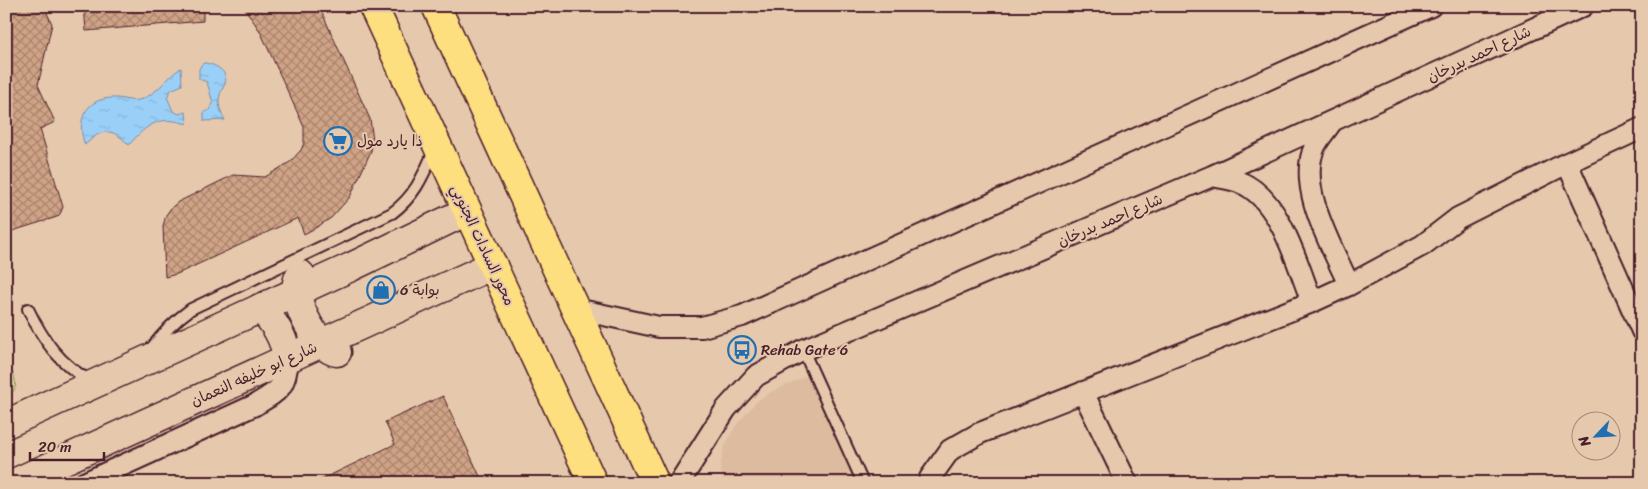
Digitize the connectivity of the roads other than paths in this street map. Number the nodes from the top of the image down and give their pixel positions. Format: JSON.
{"nodes":[{"id":1,"x":373,"y":6,"type":"edge"},
{"id":2,"x":1431,"y":6,"type":"edge"},
{"id":3,"x":1583,"y":6,"type":"edge"},
{"id":4,"x":445,"y":13,"type":"edge"},
{"id":5,"x":1332,"y":122,"type":"junction"},
{"id":6,"x":1642,"y":128,"type":"edge"},
{"id":7,"x":437,"y":145,"type":"junction"},
{"id":8,"x":1568,"y":162,"type":"junction"},
{"id":9,"x":1212,"y":176,"type":"junction"},
{"id":10,"x":464,"y":205,"type":"junction"},
{"id":11,"x":497,"y":273,"type":"junction"},
{"id":12,"x":1349,"y":285,"type":"junction"},
{"id":13,"x":297,"y":290,"type":"junction"},
{"id":14,"x":1312,"y":302,"type":"junction"},
{"id":15,"x":260,"y":308,"type":"junction"},
{"id":16,"x":28,"y":309,"type":"dead end"},
{"id":17,"x":576,"y":309,"type":"junction"},
{"id":18,"x":1642,"y":331,"type":"edge"},
{"id":19,"x":322,"y":343,"type":"junction"},
{"id":20,"x":803,"y":350,"type":"junction"},
{"id":21,"x":288,"y":359,"type":"junction"},
{"id":22,"x":138,"y":364,"type":"junction"},
{"id":23,"x":94,"y":382,"type":"junction"},
{"id":24,"x":1083,"y":392,"type":"junction"},
{"id":25,"x":6,"y":424,"type":"edge"},
{"id":26,"x":14,"y":483,"type":"edge"},
{"id":27,"x":84,"y":483,"type":"edge"},
{"id":28,"x":594,"y":483,"type":"edge"},
{"id":29,"x":656,"y":483,"type":"edge"},
{"id":30,"x":679,"y":483,"type":"edge"},
{"id":31,"x":863,"y":483,"type":"edge"},
{"id":32,"x":929,"y":483,"type":"edge"},
{"id":33,"x":1127,"y":483,"type":"edge"}],
"edges":[{"from":1,"to":7,"type":"main road","name":"محور السادات الجنوبي"},
{"from":2,"to":17,"type":"street"},
{"from":3,"to":5,"type":"street","name":"شارع احمد بدرخان"},
{"from":4,"to":17,"type":"main road"},
{"from":5,"to":9,"type":"street","name":"شارع احمد بدرخان"},
{"from":5,"to":12,"type":"street"},
{"from":6,"to":8,"type":"street"},
{"from":7,"to":10,"type":"main road","name":"محور السادات الجنوبي"},
{"from":7,"to":22,"type":"lane"},
{"from":8,"to":12,"type":"street"},
{"from":8,"to":18,"type":"street"},
{"from":9,"to":14,"type":"street"},
{"from":9,"to":20,"type":"street","name":"شارع احمد بدرخان"},
{"from":10,"to":11,"type":"main road","name":"محور السادات الجنوبي"},
{"from":10,"to":13,"type":"street"},
{"from":11,"to":19,"type":"street","name":"شارع ابو خليفه النعمان"},
{"from":11,"to":28,"type":"main road","name":"محور السادات الجنوبي"},
{"from":12,"to":14,"type":"street"},
{"from":13,"to":15,"type":"street"},
{"from":13,"to":19,"type":"street"},
{"from":14,"to":24,"type":"street"},
{"from":15,"to":21,"type":"street"},
{"from":15,"to":22,"type":"street"},
{"from":16,"to":23,"type":"lane"},
{"from":17,"to":29,"type":"main road"},
{"from":19,"to":21,"type":"street","name":"شارع ابو خليفه النعمان"},
{"from":20,"to":30,"type":"street","name":"شارع احمد بدرخان"},
{"from":20,"to":31,"type":"lane"},
{"from":21,"to":26,"type":"street","name":"شارع ابو خليفه النعمان"},
{"from":21,"to":27,"type":"street"},
{"from":22,"to":23,"type":"street"},
{"from":23,"to":25,"type":"street"},
{"from":24,"to":32,"type":"street"},
{"from":24,"to":33,"type":"street"}]}
